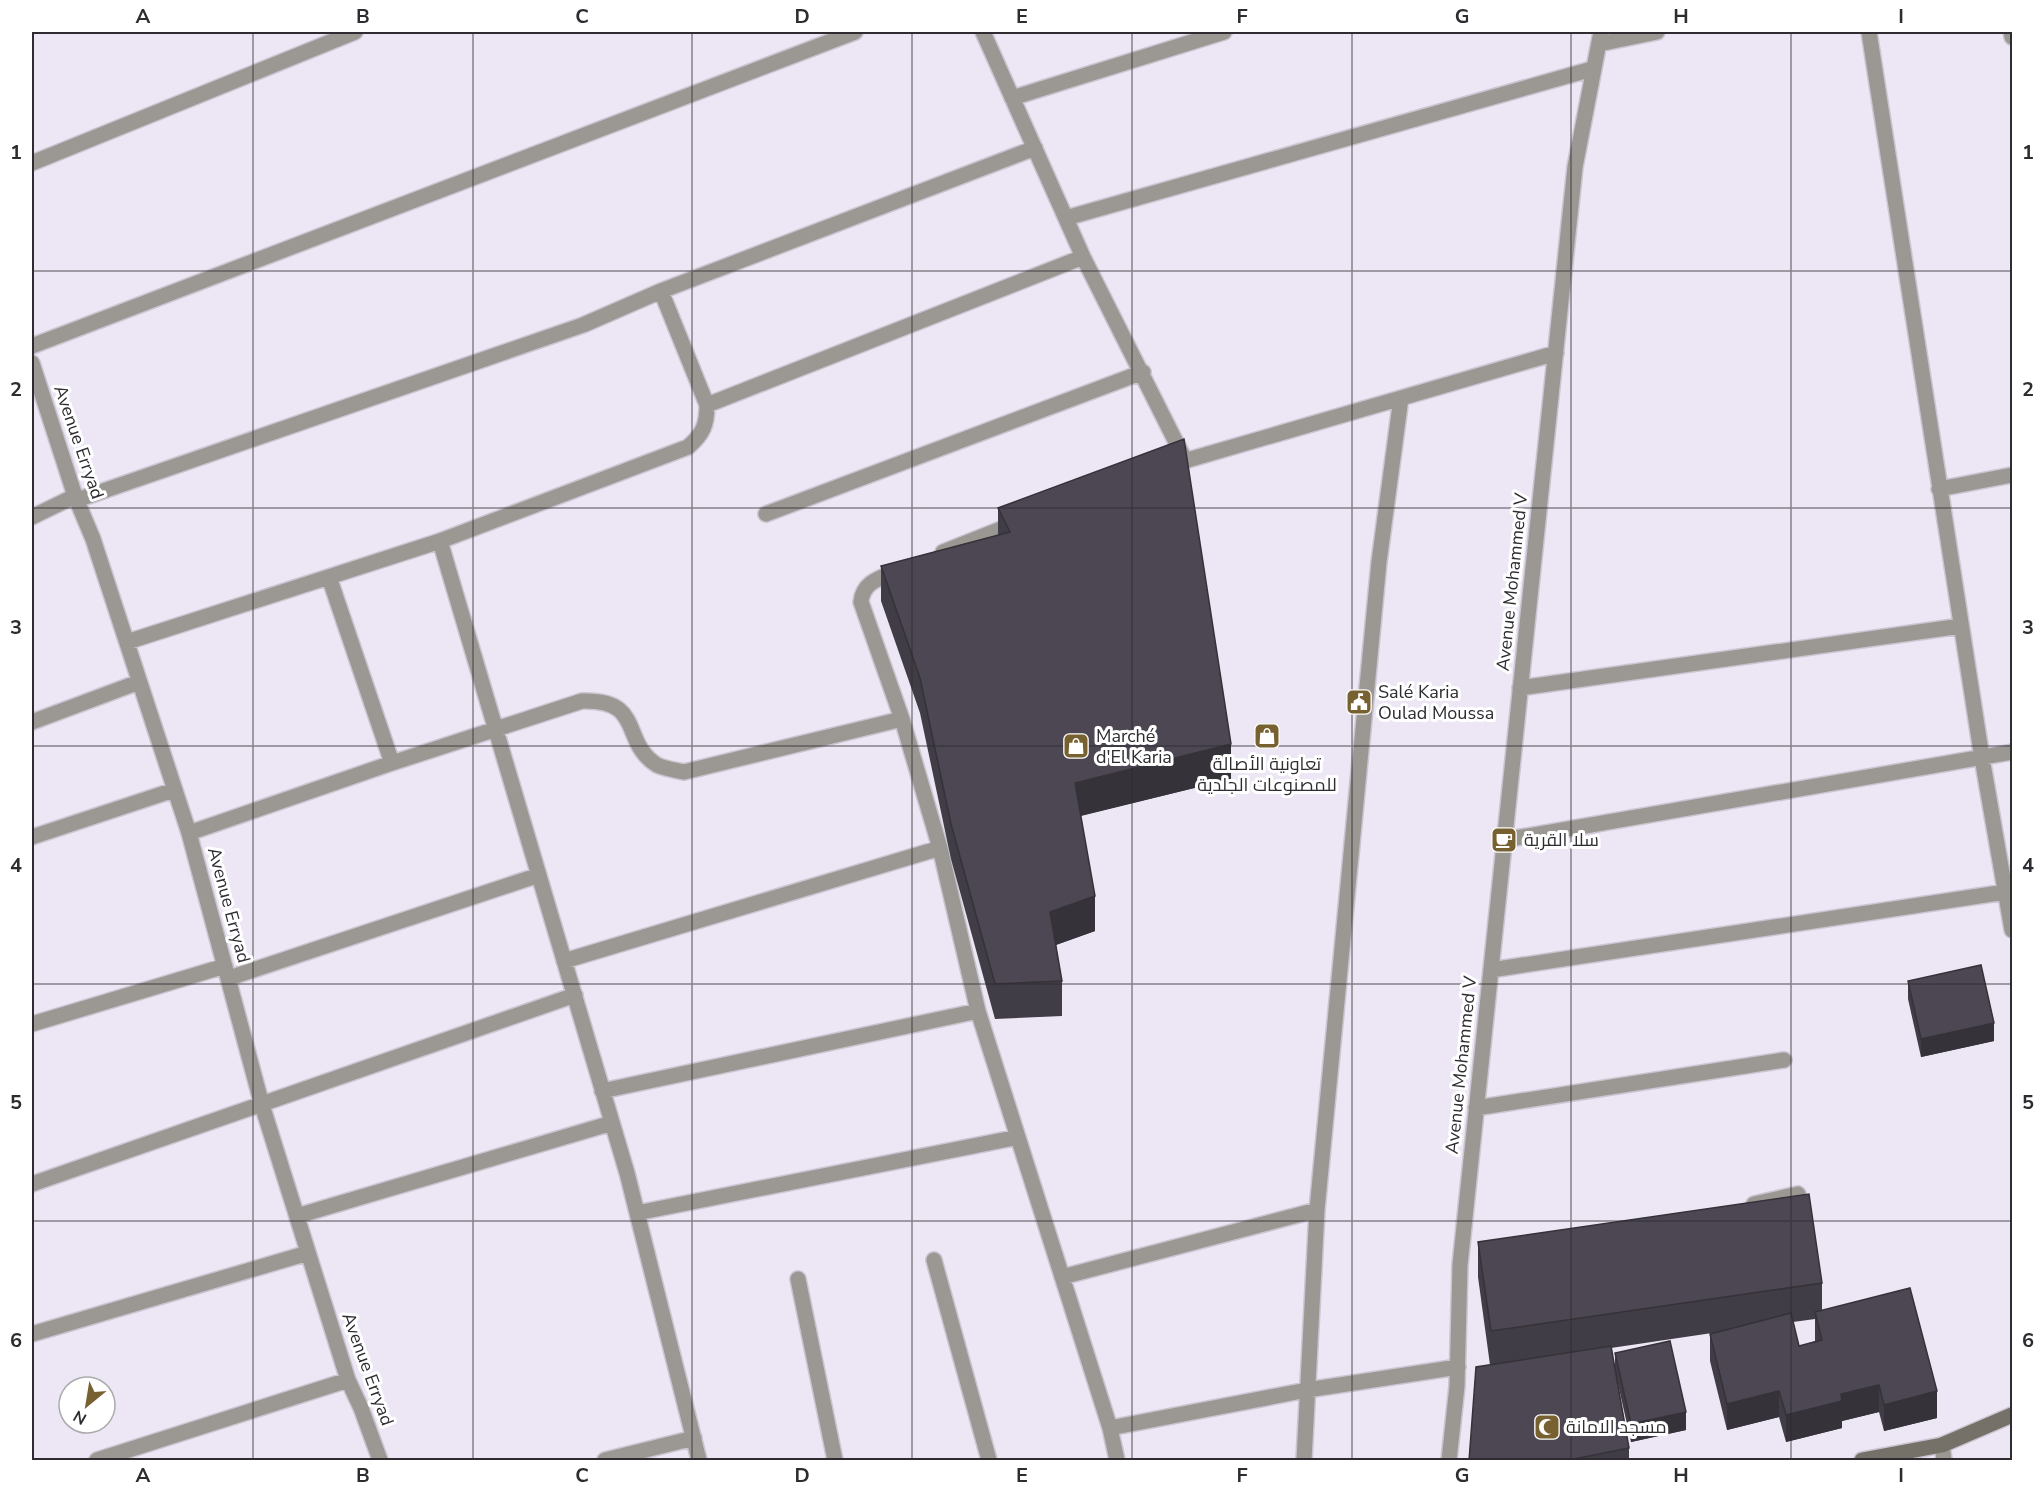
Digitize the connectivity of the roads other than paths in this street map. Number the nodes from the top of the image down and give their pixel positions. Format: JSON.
{"nodes":[{"id":1,"x":355,"y":32,"type":"edge"},
{"id":2,"x":855,"y":32,"type":"edge"},
{"id":3,"x":983,"y":32,"type":"edge"},
{"id":4,"x":1224,"y":32,"type":"edge"},
{"id":5,"x":1656,"y":32,"type":"edge"},
{"id":6,"x":1869,"y":32,"type":"edge"},
{"id":7,"x":2011,"y":32,"type":"edge"},
{"id":8,"x":2013,"y":37,"type":"edge"},
{"id":9,"x":1600,"y":38,"type":"edge"},
{"id":10,"x":1592,"y":69,"type":"junction"},
{"id":11,"x":1012,"y":98,"type":"junction"},
{"id":12,"x":1035,"y":148,"type":"junction"},
{"id":13,"x":32,"y":163,"type":"edge"},
{"id":14,"x":1066,"y":218,"type":"junction"},
{"id":15,"x":1083,"y":257,"type":"junction"},
{"id":16,"x":661,"y":291,"type":"junction"},
{"id":17,"x":32,"y":346,"type":"edge"},
{"id":18,"x":1556,"y":353,"type":"junction"},
{"id":19,"x":32,"y":363,"type":"edge"},
{"id":20,"x":1143,"y":372,"type":"junction"},
{"id":21,"x":1401,"y":398,"type":"junction"},
{"id":22,"x":707,"y":405,"type":"junction"},
{"id":23,"x":1185,"y":460,"type":"junction"},
{"id":24,"x":1151,"y":472,"type":"edge"},
{"id":25,"x":2013,"y":475,"type":"edge"},
{"id":26,"x":1940,"y":489,"type":"junction"},
{"id":27,"x":76,"y":498,"type":"junction"},
{"id":28,"x":766,"y":514,"type":"dead end"},
{"id":29,"x":32,"y":517,"type":"edge"},
{"id":30,"x":1028,"y":518,"type":"edge"},
{"id":31,"x":440,"y":541,"type":"junction"},
{"id":32,"x":933,"y":556,"type":"edge"},
{"id":33,"x":912,"y":565,"type":"edge"},
{"id":34,"x":329,"y":577,"type":"junction"},
{"id":35,"x":1961,"y":626,"type":"junction"},
{"id":36,"x":127,"y":642,"type":"junction"},
{"id":37,"x":139,"y":682,"type":"junction"},
{"id":38,"x":1520,"y":688,"type":"junction"},
{"id":39,"x":902,"y":719,"type":"junction"},
{"id":40,"x":32,"y":722,"type":"edge"},
{"id":41,"x":495,"y":730,"type":"junction"},
{"id":42,"x":2013,"y":752,"type":"edge"},
{"id":43,"x":1982,"y":758,"type":"junction"},
{"id":44,"x":392,"y":763,"type":"junction"},
{"id":45,"x":174,"y":790,"type":"junction"},
{"id":46,"x":189,"y":833,"type":"junction"},
{"id":47,"x":32,"y":837,"type":"edge"},
{"id":48,"x":1504,"y":840,"type":"junction"},
{"id":49,"x":940,"y":848,"type":"junction"},
{"id":50,"x":539,"y":875,"type":"junction"},
{"id":51,"x":2009,"y":892,"type":"edge"},
{"id":52,"x":2013,"y":930,"type":"edge"},
{"id":53,"x":564,"y":961,"type":"junction"},
{"id":54,"x":1491,"y":970,"type":"junction"},
{"id":55,"x":227,"y":972,"type":"junction"},
{"id":56,"x":574,"y":995,"type":"junction"},
{"id":57,"x":978,"y":1011,"type":"junction"},
{"id":58,"x":32,"y":1024,"type":"edge"},
{"id":59,"x":1784,"y":1060,"type":"dead end"},
{"id":60,"x":603,"y":1091,"type":"junction"},
{"id":61,"x":262,"y":1105,"type":"junction"},
{"id":62,"x":1476,"y":1108,"type":"junction"},
{"id":63,"x":612,"y":1123,"type":"junction"},
{"id":64,"x":1018,"y":1137,"type":"junction"},
{"id":65,"x":32,"y":1185,"type":"edge"},
{"id":66,"x":1798,"y":1194,"type":"edge"},
{"id":67,"x":1740,"y":1206,"type":"edge"},
{"id":68,"x":1317,"y":1210,"type":"junction"},
{"id":69,"x":638,"y":1213,"type":"junction"},
{"id":70,"x":297,"y":1216,"type":"junction"},
{"id":71,"x":308,"y":1253,"type":"junction"},
{"id":72,"x":934,"y":1260,"type":"dead end"},
{"id":73,"x":1062,"y":1277,"type":"junction"},
{"id":74,"x":798,"y":1279,"type":"dead end"},
{"id":75,"x":32,"y":1334,"type":"edge"},
{"id":76,"x":1458,"y":1367,"type":"junction"},
{"id":77,"x":348,"y":1380,"type":"junction"},
{"id":78,"x":1308,"y":1390,"type":"junction"},
{"id":79,"x":2013,"y":1415,"type":"edge"},
{"id":80,"x":1110,"y":1428,"type":"junction"},
{"id":81,"x":694,"y":1438,"type":"junction"},
{"id":82,"x":1943,"y":1453,"type":"edge"},
{"id":83,"x":97,"y":1461,"type":"edge"},
{"id":84,"x":380,"y":1461,"type":"edge"},
{"id":85,"x":605,"y":1461,"type":"edge"},
{"id":86,"x":699,"y":1461,"type":"edge"},
{"id":87,"x":835,"y":1461,"type":"edge"},
{"id":88,"x":989,"y":1461,"type":"edge"},
{"id":89,"x":1117,"y":1461,"type":"edge"},
{"id":90,"x":1304,"y":1461,"type":"edge"},
{"id":91,"x":1449,"y":1461,"type":"edge"},
{"id":92,"x":1862,"y":1461,"type":"edge"}],
"edges":[{"from":1,"to":13,"type":"street"},
{"from":2,"to":17,"type":"street"},
{"from":3,"to":11,"type":"street"},
{"from":4,"to":11,"type":"street"},
{"from":5,"to":9,"type":"street"},
{"from":6,"to":26,"type":"street"},
{"from":7,"to":8,"type":"street"},
{"from":9,"to":10,"type":"street","name":"Avenue Mohammed V"},
{"from":10,"to":14,"type":"street"},
{"from":10,"to":18,"type":"street","name":"Avenue Mohammed V"},
{"from":11,"to":12,"type":"street"},
{"from":12,"to":14,"type":"street"},
{"from":12,"to":16,"type":"street"},
{"from":14,"to":15,"type":"street"},
{"from":15,"to":20,"type":"street"},
{"from":15,"to":22,"type":"street"},
{"from":16,"to":22,"type":"street"},
{"from":16,"to":27,"type":"street"},
{"from":18,"to":21,"type":"street"},
{"from":18,"to":38,"type":"street","name":"Avenue Mohammed V"},
{"from":19,"to":27,"type":"street","name":"Avenue Erryad"},
{"from":20,"to":23,"type":"street"},
{"from":20,"to":28,"type":"street"},
{"from":21,"to":23,"type":"street"},
{"from":21,"to":68,"type":"street"},
{"from":22,"to":31,"type":"street"},
{"from":23,"to":24,"type":"street"},
{"from":25,"to":26,"type":"street"},
{"from":26,"to":35,"type":"street"},
{"from":27,"to":29,"type":"street"},
{"from":27,"to":36,"type":"street","name":"Avenue Erryad"},
{"from":30,"to":32,"type":"street"},
{"from":31,"to":34,"type":"street"},
{"from":31,"to":41,"type":"street"},
{"from":33,"to":39,"type":"street"},
{"from":34,"to":36,"type":"street"},
{"from":34,"to":44,"type":"street"},
{"from":35,"to":38,"type":"street"},
{"from":35,"to":43,"type":"street"},
{"from":36,"to":37,"type":"street","name":"Avenue Erryad"},
{"from":37,"to":40,"type":"street"},
{"from":37,"to":45,"type":"street","name":"Avenue Erryad"},
{"from":38,"to":48,"type":"street","name":"Avenue Mohammed V"},
{"from":39,"to":41,"type":"street"},
{"from":39,"to":49,"type":"street"},
{"from":41,"to":44,"type":"street"},
{"from":41,"to":50,"type":"street"},
{"from":42,"to":43,"type":"street"},
{"from":43,"to":48,"type":"street"},
{"from":43,"to":51,"type":"street"},
{"from":44,"to":46,"type":"street"},
{"from":45,"to":46,"type":"street","name":"Avenue Erryad"},
{"from":45,"to":47,"type":"street"},
{"from":46,"to":55,"type":"street","name":"Avenue Erryad"},
{"from":48,"to":54,"type":"street","name":"Avenue Mohammed V"},
{"from":49,"to":53,"type":"street"},
{"from":49,"to":57,"type":"street"},
{"from":50,"to":53,"type":"street"},
{"from":50,"to":55,"type":"street"},
{"from":51,"to":52,"type":"street"},
{"from":51,"to":54,"type":"street"},
{"from":53,"to":56,"type":"street"},
{"from":54,"to":62,"type":"street","name":"Avenue Mohammed V"},
{"from":55,"to":58,"type":"street"},
{"from":55,"to":61,"type":"street","name":"Avenue Erryad"},
{"from":56,"to":60,"type":"street"},
{"from":56,"to":61,"type":"street"},
{"from":57,"to":60,"type":"street"},
{"from":57,"to":64,"type":"street"},
{"from":59,"to":62,"type":"street"},
{"from":60,"to":63,"type":"street"},
{"from":61,"to":65,"type":"street"},
{"from":61,"to":70,"type":"street","name":"Avenue Erryad"},
{"from":62,"to":76,"type":"street","name":"Avenue Mohammed V"},
{"from":63,"to":69,"type":"street"},
{"from":63,"to":70,"type":"street"},
{"from":64,"to":69,"type":"street"},
{"from":64,"to":73,"type":"street"},
{"from":66,"to":67,"type":"street"},
{"from":68,"to":73,"type":"street"},
{"from":68,"to":78,"type":"street"},
{"from":69,"to":81,"type":"street"},
{"from":70,"to":71,"type":"street","name":"Avenue Erryad"},
{"from":71,"to":75,"type":"street"},
{"from":71,"to":77,"type":"street","name":"Avenue Erryad"},
{"from":72,"to":88,"type":"street"},
{"from":73,"to":80,"type":"street"},
{"from":74,"to":87,"type":"street"},
{"from":76,"to":78,"type":"street"},
{"from":76,"to":91,"type":"street","name":"Avenue Mohammed V"},
{"from":77,"to":83,"type":"street"},
{"from":77,"to":84,"type":"street","name":"Avenue Erryad"},
{"from":78,"to":80,"type":"street"},
{"from":78,"to":90,"type":"street"},
{"from":79,"to":82,"type":"street"},
{"from":80,"to":89,"type":"street"},
{"from":81,"to":85,"type":"street"},
{"from":81,"to":86,"type":"street"},
{"from":82,"to":92,"type":"street"}]}
